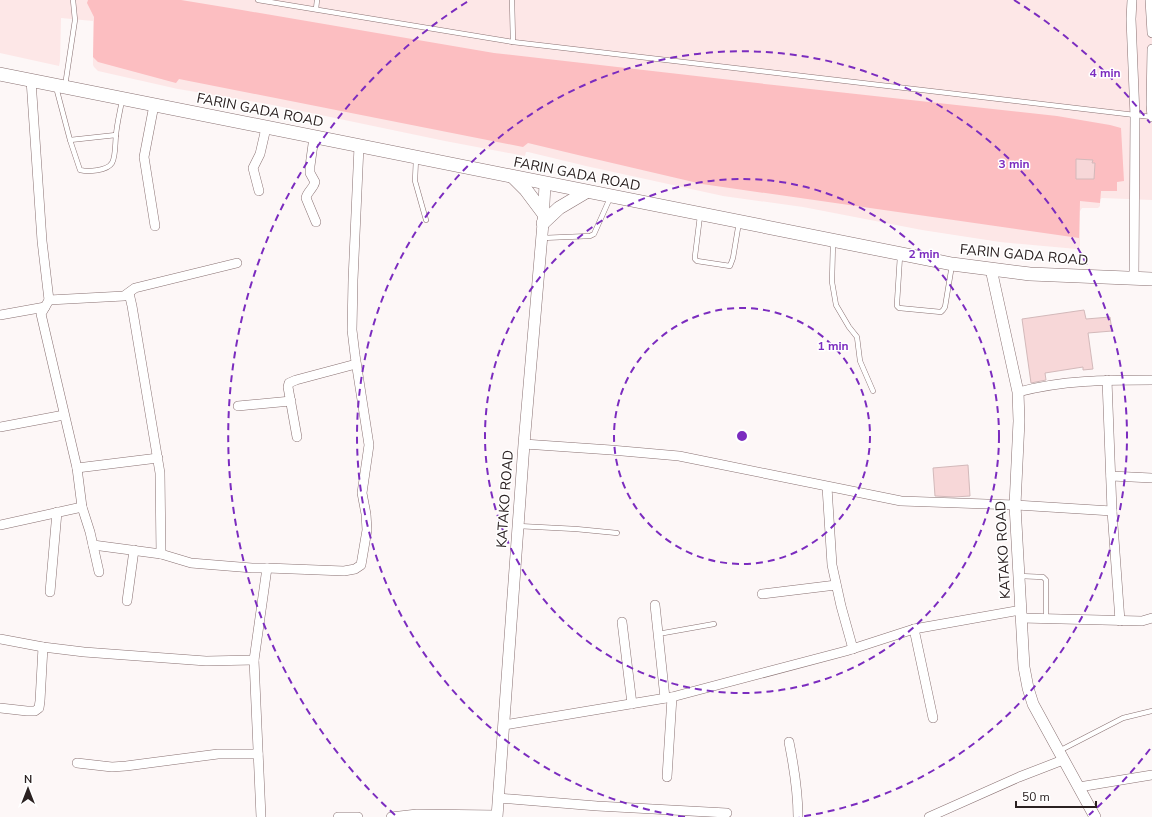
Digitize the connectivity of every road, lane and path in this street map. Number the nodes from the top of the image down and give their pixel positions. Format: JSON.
{"nodes":[{"id":1,"x":73,"y":0,"type":"edge"},
{"id":2,"x":258,"y":0,"type":"edge"},
{"id":3,"x":317,"y":0,"type":"edge"},
{"id":4,"x":512,"y":0,"type":"edge"},
{"id":5,"x":1132,"y":0,"type":"edge"},
{"id":6,"x":1150,"y":0,"type":"edge"},
{"id":7,"x":316,"y":9,"type":"junction"},
{"id":8,"x":1152,"y":33,"type":"edge"},
{"id":9,"x":513,"y":42,"type":"junction"},
{"id":10,"x":1152,"y":50,"type":"edge"},
{"id":11,"x":0,"y":74,"type":"edge"},
{"id":12,"x":31,"y":80,"type":"junction"},
{"id":13,"x":60,"y":87,"type":"junction"},
{"id":14,"x":122,"y":99,"type":"junction"},
{"id":15,"x":154,"y":105,"type":"junction"},
{"id":16,"x":1151,"y":105,"type":"edge"},
{"id":17,"x":1135,"y":116,"type":"junction"},
{"id":18,"x":1152,"y":117,"type":"edge"},
{"id":19,"x":266,"y":128,"type":"junction"},
{"id":20,"x":116,"y":134,"type":"junction"},
{"id":21,"x":314,"y":137,"type":"junction"},
{"id":22,"x":70,"y":140,"type":"junction"},
{"id":23,"x":359,"y":146,"type":"junction"},
{"id":24,"x":416,"y":158,"type":"junction"},
{"id":25,"x":513,"y":177,"type":"junction"},
{"id":26,"x":546,"y":184,"type":"junction"},
{"id":27,"x":259,"y":191,"type":"dead end"},
{"id":28,"x":586,"y":192,"type":"junction"},
{"id":29,"x":610,"y":196,"type":"junction"},
{"id":30,"x":700,"y":214,"type":"junction"},
{"id":31,"x":543,"y":218,"type":"junction"},
{"id":32,"x":426,"y":220,"type":"dead end"},
{"id":33,"x":316,"y":222,"type":"dead end"},
{"id":34,"x":739,"y":222,"type":"junction"},
{"id":35,"x":155,"y":226,"type":"dead end"},
{"id":36,"x":542,"y":238,"type":"junction"},
{"id":37,"x":833,"y":241,"type":"junction"},
{"id":38,"x":900,"y":254,"type":"junction"},
{"id":39,"x":237,"y":263,"type":"dead end"},
{"id":40,"x":952,"y":264,"type":"junction"},
{"id":41,"x":991,"y":269,"type":"junction"},
{"id":42,"x":1134,"y":279,"type":"junction"},
{"id":43,"x":1152,"y":279,"type":"edge"},
{"id":44,"x":129,"y":293,"type":"junction"},
{"id":45,"x":47,"y":303,"type":"junction"},
{"id":46,"x":0,"y":315,"type":"edge"},
{"id":47,"x":356,"y":364,"type":"junction"},
{"id":48,"x":1107,"y":380,"type":"junction"},
{"id":49,"x":1152,"y":380,"type":"edge"},
{"id":50,"x":873,"y":391,"type":"dead end"},
{"id":51,"x":1018,"y":392,"type":"junction"},
{"id":52,"x":291,"y":401,"type":"junction"},
{"id":53,"x":238,"y":406,"type":"dead end"},
{"id":54,"x":64,"y":415,"type":"junction"},
{"id":55,"x":0,"y":427,"type":"edge"},
{"id":56,"x":297,"y":437,"type":"dead end"},
{"id":57,"x":524,"y":444,"type":"junction"},
{"id":58,"x":158,"y":458,"type":"junction"},
{"id":59,"x":77,"y":468,"type":"junction"},
{"id":60,"x":1111,"y":476,"type":"junction"},
{"id":61,"x":1152,"y":478,"type":"edge"},
{"id":62,"x":827,"y":487,"type":"junction"},
{"id":63,"x":1015,"y":505,"type":"junction"},
{"id":64,"x":82,"y":507,"type":"junction"},
{"id":65,"x":1112,"y":511,"type":"junction"},
{"id":66,"x":57,"y":512,"type":"junction"},
{"id":67,"x":0,"y":525,"type":"edge"},
{"id":68,"x":518,"y":526,"type":"junction"},
{"id":69,"x":617,"y":532,"type":"dead end"},
{"id":70,"x":93,"y":545,"type":"junction"},
{"id":71,"x":134,"y":550,"type":"junction"},
{"id":72,"x":161,"y":554,"type":"junction"},
{"id":73,"x":267,"y":568,"type":"junction"},
{"id":74,"x":99,"y":572,"type":"dead end"},
{"id":75,"x":1019,"y":576,"type":"junction"},
{"id":76,"x":836,"y":584,"type":"junction"},
{"id":77,"x":50,"y":592,"type":"dead end"},
{"id":78,"x":762,"y":594,"type":"dead end"},
{"id":79,"x":127,"y":601,"type":"dead end"},
{"id":80,"x":656,"y":605,"type":"dead end"},
{"id":81,"x":1021,"y":614,"type":"junction"},
{"id":82,"x":1152,"y":618,"type":"edge"},
{"id":83,"x":1046,"y":619,"type":"junction"},
{"id":84,"x":1120,"y":621,"type":"junction"},
{"id":85,"x":622,"y":622,"type":"dead end"},
{"id":86,"x":714,"y":624,"type":"dead end"},
{"id":87,"x":914,"y":629,"type":"junction"},
{"id":88,"x":658,"y":634,"type":"junction"},
{"id":89,"x":0,"y":639,"type":"edge"},
{"id":90,"x":43,"y":647,"type":"junction"},
{"id":91,"x":853,"y":649,"type":"junction"},
{"id":92,"x":254,"y":660,"type":"junction"},
{"id":93,"x":669,"y":697,"type":"junction"},
{"id":94,"x":632,"y":704,"type":"junction"},
{"id":95,"x":0,"y":708,"type":"edge"},
{"id":96,"x":1152,"y":711,"type":"edge"},
{"id":97,"x":933,"y":718,"type":"dead end"},
{"id":98,"x":504,"y":725,"type":"junction"},
{"id":99,"x":789,"y":742,"type":"dead end"},
{"id":100,"x":258,"y":754,"type":"junction"},
{"id":101,"x":1061,"y":756,"type":"junction"},
{"id":102,"x":77,"y":763,"type":"dead end"},
{"id":103,"x":1152,"y":775,"type":"edge"},
{"id":104,"x":667,"y":777,"type":"dead end"},
{"id":105,"x":1078,"y":786,"type":"junction"},
{"id":106,"x":498,"y":798,"type":"junction"},
{"id":107,"x":727,"y":813,"type":"dead end"},
{"id":108,"x":497,"y":816,"type":"edge"},
{"id":109,"x":261,"y":817,"type":"edge"},
{"id":110,"x":338,"y":817,"type":"edge"},
{"id":111,"x":358,"y":817,"type":"edge"},
{"id":112,"x":391,"y":817,"type":"edge"},
{"id":113,"x":798,"y":817,"type":"edge"},
{"id":114,"x":929,"y":817,"type":"edge"},
{"id":115,"x":1095,"y":817,"type":"edge"}],
"edges":[{"from":1,"to":13,"type":"lane"},
{"from":2,"to":7,"type":"lane"},
{"from":3,"to":7,"type":"lane"},
{"from":4,"to":9,"type":"lane"},
{"from":5,"to":17,"type":"street"},
{"from":6,"to":8,"type":"street"},
{"from":7,"to":9,"type":"lane"},
{"from":9,"to":17,"type":"lane"},
{"from":10,"to":16,"type":"street"},
{"from":11,"to":12,"type":"main road","name":"FARIN GADA ROAD"},
{"from":12,"to":13,"type":"main road","name":"FARIN GADA ROAD"},
{"from":12,"to":45,"type":"street"},
{"from":13,"to":14,"type":"main road","name":"FARIN GADA ROAD"},
{"from":13,"to":22,"type":"lane"},
{"from":14,"to":15,"type":"main road","name":"FARIN GADA ROAD"},
{"from":14,"to":20,"type":"lane"},
{"from":15,"to":19,"type":"main road","name":"FARIN GADA ROAD"},
{"from":15,"to":35,"type":"street"},
{"from":16,"to":18,"type":"street"},
{"from":17,"to":18,"type":"lane"},
{"from":17,"to":42,"type":"street"},
{"from":19,"to":21,"type":"main road","name":"FARIN GADA ROAD"},
{"from":19,"to":27,"type":"street"},
{"from":20,"to":22,"type":"lane"},
{"from":20,"to":22,"type":"lane"},
{"from":21,"to":23,"type":"main road","name":"FARIN GADA ROAD"},
{"from":21,"to":33,"type":"street"},
{"from":23,"to":24,"type":"main road","name":"FARIN GADA ROAD"},
{"from":23,"to":47,"type":"street"},
{"from":24,"to":25,"type":"main road","name":"FARIN GADA ROAD"},
{"from":24,"to":32,"type":"lane"},
{"from":25,"to":26,"type":"main road","name":"FARIN GADA ROAD"},
{"from":25,"to":31,"type":"main road"},
{"from":26,"to":28,"type":"main road","name":"FARIN GADA ROAD"},
{"from":26,"to":31,"type":"street","name":"KATAKO ROAD"},
{"from":28,"to":29,"type":"main road","name":"FARIN GADA ROAD"},
{"from":28,"to":31,"type":"main road"},
{"from":29,"to":30,"type":"main road","name":"FARIN GADA ROAD"},
{"from":29,"to":36,"type":"lane"},
{"from":30,"to":34,"type":"main road","name":"FARIN GADA ROAD"},
{"from":30,"to":34,"type":"lane"},
{"from":31,"to":36,"type":"street","name":"KATAKO ROAD"},
{"from":34,"to":37,"type":"main road","name":"FARIN GADA ROAD"},
{"from":36,"to":57,"type":"street","name":"KATAKO ROAD"},
{"from":37,"to":38,"type":"main road","name":"FARIN GADA ROAD"},
{"from":37,"to":50,"type":"lane"},
{"from":38,"to":40,"type":"main road","name":"FARIN GADA ROAD"},
{"from":38,"to":40,"type":"lane"},
{"from":39,"to":44,"type":"street"},
{"from":40,"to":41,"type":"main road","name":"FARIN GADA ROAD"},
{"from":41,"to":42,"type":"main road","name":"FARIN GADA ROAD"},
{"from":41,"to":51,"type":"street","name":"KATAKO ROAD"},
{"from":42,"to":43,"type":"main road","name":"FARIN GADA ROAD"},
{"from":44,"to":45,"type":"street"},
{"from":44,"to":58,"type":"street"},
{"from":45,"to":46,"type":"street"},
{"from":45,"to":54,"type":"street"},
{"from":47,"to":52,"type":"street"},
{"from":47,"to":73,"type":"street"},
{"from":48,"to":49,"type":"street"},
{"from":48,"to":51,"type":"street"},
{"from":48,"to":60,"type":"street"},
{"from":51,"to":63,"type":"street","name":"KATAKO ROAD"},
{"from":52,"to":53,"type":"street"},
{"from":52,"to":56,"type":"street"},
{"from":54,"to":55,"type":"street"},
{"from":54,"to":59,"type":"street"},
{"from":57,"to":62,"type":"street"},
{"from":57,"to":68,"type":"street","name":"KATAKO ROAD"},
{"from":58,"to":59,"type":"street"},
{"from":58,"to":72,"type":"street"},
{"from":59,"to":64,"type":"street"},
{"from":60,"to":61,"type":"street"},
{"from":60,"to":65,"type":"street"},
{"from":62,"to":63,"type":"street"},
{"from":62,"to":76,"type":"street"},
{"from":63,"to":65,"type":"street"},
{"from":63,"to":75,"type":"street","name":"KATAKO ROAD"},
{"from":64,"to":66,"type":"street"},
{"from":64,"to":70,"type":"street"},
{"from":65,"to":84,"type":"street"},
{"from":66,"to":67,"type":"street"},
{"from":66,"to":77,"type":"street"},
{"from":68,"to":69,"type":"lane"},
{"from":68,"to":98,"type":"street","name":"KATAKO ROAD"},
{"from":70,"to":71,"type":"street"},
{"from":70,"to":74,"type":"street"},
{"from":71,"to":72,"type":"street"},
{"from":71,"to":79,"type":"street"},
{"from":72,"to":73,"type":"street"},
{"from":73,"to":92,"type":"street"},
{"from":75,"to":81,"type":"street","name":"KATAKO ROAD"},
{"from":75,"to":83,"type":"lane"},
{"from":76,"to":78,"type":"street"},
{"from":76,"to":91,"type":"street"},
{"from":80,"to":88,"type":"street"},
{"from":81,"to":83,"type":"street"},
{"from":81,"to":87,"type":"street"},
{"from":81,"to":101,"type":"street","name":"KATAKO ROAD"},
{"from":82,"to":84,"type":"street"},
{"from":83,"to":84,"type":"street"},
{"from":85,"to":94,"type":"street"},
{"from":86,"to":88,"type":"lane"},
{"from":87,"to":91,"type":"street"},
{"from":87,"to":97,"type":"street"},
{"from":88,"to":93,"type":"street"},
{"from":89,"to":90,"type":"street"},
{"from":90,"to":92,"type":"street"},
{"from":90,"to":95,"type":"street"},
{"from":91,"to":93,"type":"street"},
{"from":92,"to":100,"type":"street"},
{"from":93,"to":94,"type":"street"},
{"from":93,"to":104,"type":"street"},
{"from":94,"to":98,"type":"street"},
{"from":96,"to":101,"type":"lane"},
{"from":98,"to":106,"type":"street","name":"KATAKO ROAD"},
{"from":99,"to":113,"type":"street"},
{"from":100,"to":102,"type":"street"},
{"from":100,"to":109,"type":"street"},
{"from":101,"to":105,"type":"street","name":"KATAKO ROAD"},
{"from":101,"to":114,"type":"street"},
{"from":103,"to":105,"type":"street"},
{"from":105,"to":115,"type":"street","name":"KATAKO ROAD"},
{"from":106,"to":107,"type":"street"},
{"from":106,"to":108,"type":"street","name":"KATAKO ROAD"},
{"from":108,"to":112,"type":"street"},
{"from":110,"to":111,"type":"street"}]}
